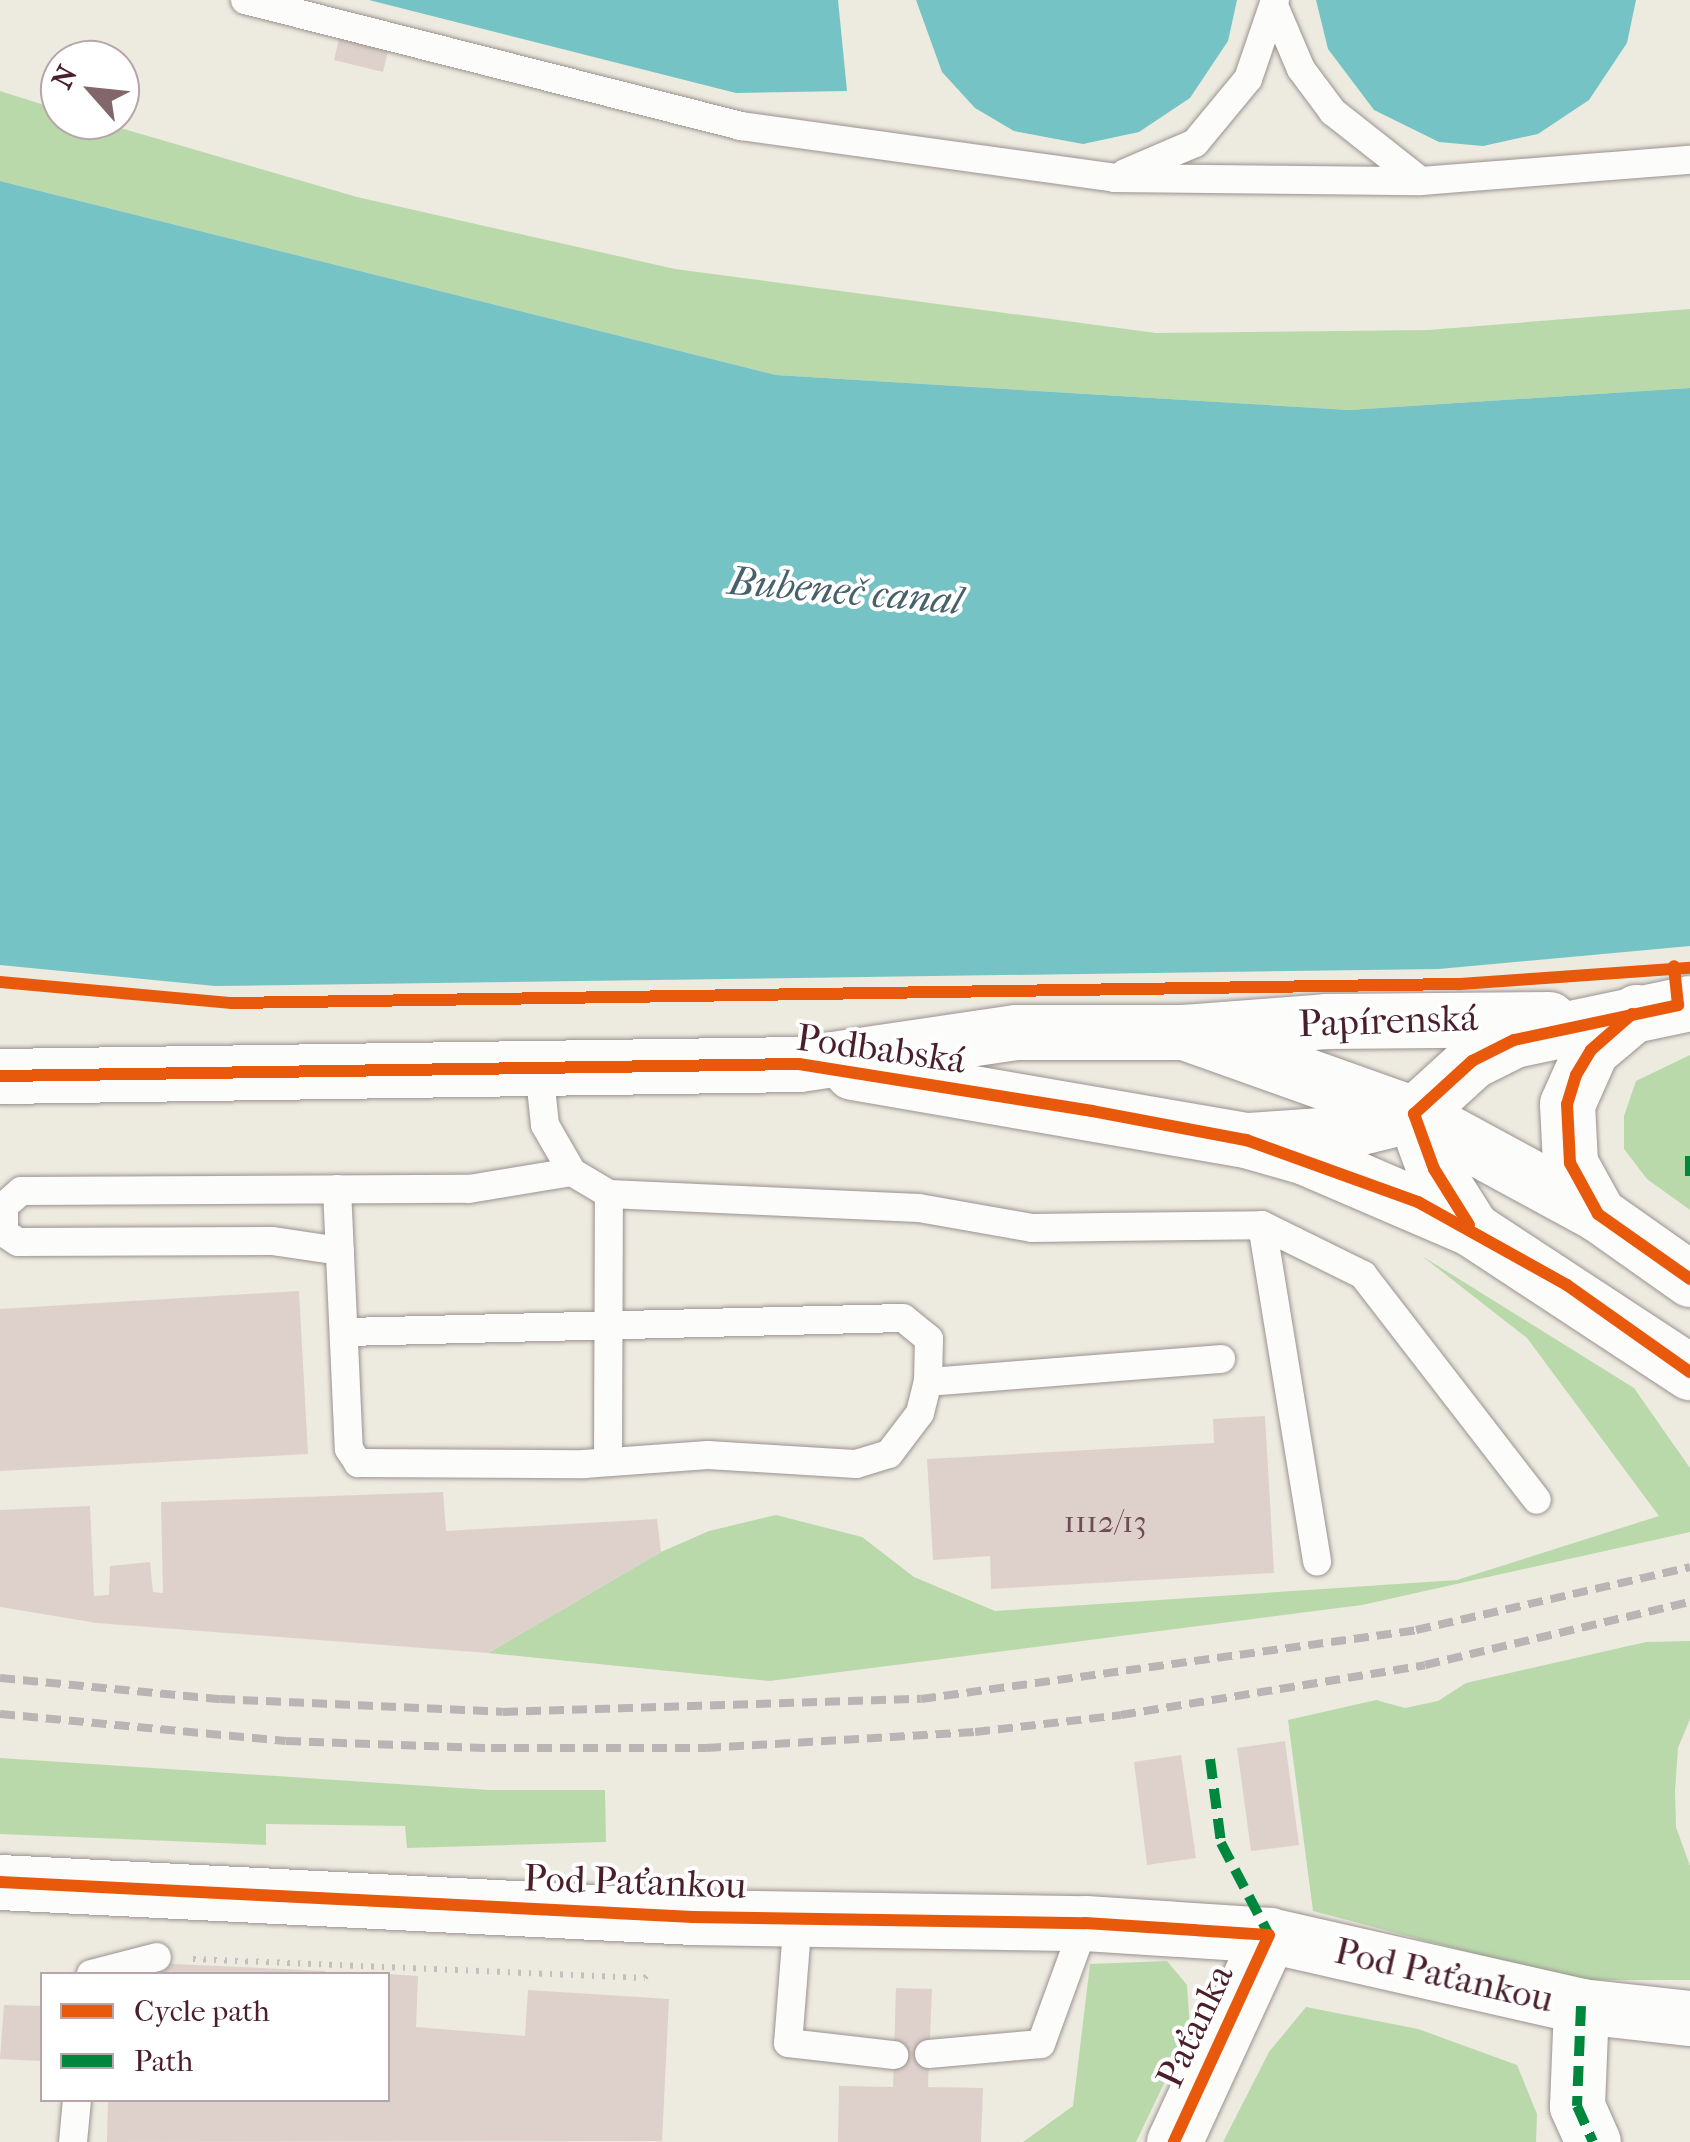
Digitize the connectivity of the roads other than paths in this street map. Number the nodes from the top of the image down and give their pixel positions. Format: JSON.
{"nodes":[{"id":1,"x":245,"y":0,"type":"edge"},
{"id":2,"x":1275,"y":4,"type":"edge"},
{"id":3,"x":1690,"y":160,"type":"edge"},
{"id":4,"x":1114,"y":178,"type":"junction"},
{"id":5,"x":1421,"y":181,"type":"junction"},
{"id":6,"x":1690,"y":1003,"type":"edge"},
{"id":7,"x":1614,"y":1016,"type":"junction"},
{"id":8,"x":1184,"y":1032,"type":"junction"},
{"id":9,"x":799,"y":1064,"type":"junction"},
{"id":10,"x":540,"y":1068,"type":"junction"},
{"id":11,"x":0,"y":1076,"type":"edge"},
{"id":12,"x":1414,"y":1114,"type":"junction"},
{"id":13,"x":1246,"y":1140,"type":"junction"},
{"id":14,"x":572,"y":1172,"type":"junction"},
{"id":15,"x":337,"y":1189,"type":"junction"},
{"id":16,"x":608,"y":1194,"type":"junction"},
{"id":17,"x":1598,"y":1214,"type":"junction"},
{"id":18,"x":1262,"y":1226,"type":"junction"},
{"id":19,"x":1472,"y":1229,"type":"junction"},
{"id":20,"x":340,"y":1251,"type":"junction"},
{"id":21,"x":1690,"y":1279,"type":"edge"},
{"id":22,"x":606,"y":1328,"type":"junction"},
{"id":23,"x":345,"y":1332,"type":"junction"},
{"id":24,"x":1221,"y":1359,"type":"dead end"},
{"id":25,"x":1690,"y":1372,"type":"edge"},
{"id":26,"x":928,"y":1382,"type":"junction"},
{"id":27,"x":608,"y":1462,"type":"junction"},
{"id":28,"x":1536,"y":1500,"type":"dead end"},
{"id":29,"x":1316,"y":1562,"type":"dead end"},
{"id":30,"x":2,"y":1888,"type":"edge"},
{"id":31,"x":798,"y":1917,"type":"junction"},
{"id":32,"x":1085,"y":1922,"type":"junction"},
{"id":33,"x":1269,"y":1935,"type":"junction"},
{"id":34,"x":157,"y":1957,"type":"road end"},
{"id":35,"x":99,"y":1972,"type":"edge"},
{"id":36,"x":1581,"y":2006,"type":"junction"},
{"id":37,"x":1690,"y":2018,"type":"edge"},
{"id":38,"x":929,"y":2054,"type":"dead end"},
{"id":39,"x":894,"y":2055,"type":"dead end"},
{"id":40,"x":77,"y":2102,"type":"edge"},
{"id":41,"x":72,"y":2142,"type":"edge"},
{"id":42,"x":1174,"y":2142,"type":"edge"},
{"id":43,"x":1593,"y":2142,"type":"edge"}],
"edges":[{"from":1,"to":4,"type":"lane"},
{"from":2,"to":4,"type":"lane"},
{"from":2,"to":5,"type":"lane"},
{"from":3,"to":5,"type":"lane"},
{"from":4,"to":5,"type":"lane"},
{"from":6,"to":7,"type":"street","name":"Papírenská"},
{"from":7,"to":8,"type":"street","name":"Papírenská"},
{"from":7,"to":12,"type":"street","name":"Papírenská"},
{"from":7,"to":17,"type":"street"},
{"from":8,"to":9,"type":"street","name":"Podbabská"},
{"from":8,"to":12,"type":"street","name":"Podbabská"},
{"from":9,"to":10,"type":"street","name":"Podbabská"},
{"from":9,"to":13,"type":"street","name":"Podbabská"},
{"from":10,"to":11,"type":"street","name":"Podbabská"},
{"from":10,"to":14,"type":"lane"},
{"from":12,"to":13,"type":"street","name":"Papírenská"},
{"from":12,"to":17,"type":"street","name":"Podbabská"},
{"from":12,"to":19,"type":"street"},
{"from":13,"to":19,"type":"street","name":"Podbabská"},
{"from":14,"to":15,"type":"lane"},
{"from":14,"to":16,"type":"lane"},
{"from":15,"to":20,"type":"lane"},
{"from":15,"to":20,"type":"lane"},
{"from":16,"to":18,"type":"lane"},
{"from":16,"to":22,"type":"lane"},
{"from":17,"to":21,"type":"street","name":"Podbabská"},
{"from":18,"to":28,"type":"lane"},
{"from":18,"to":29,"type":"lane"},
{"from":19,"to":25,"type":"street","name":"Podbabská"},
{"from":20,"to":23,"type":"lane"},
{"from":22,"to":23,"type":"lane"},
{"from":22,"to":26,"type":"lane"},
{"from":22,"to":27,"type":"lane"},
{"from":23,"to":27,"type":"lane"},
{"from":24,"to":26,"type":"lane"},
{"from":26,"to":27,"type":"lane"},
{"from":30,"to":31,"type":"street","name":"Pod Paťankou"},
{"from":31,"to":32,"type":"street","name":"Pod Paťankou"},
{"from":31,"to":39,"type":"lane"},
{"from":32,"to":33,"type":"street","name":"Pod Paťankou"},
{"from":32,"to":38,"type":"lane"},
{"from":33,"to":36,"type":"street","name":"Pod Paťankou"},
{"from":33,"to":42,"type":"street","name":"Paťanka"},
{"from":34,"to":35,"type":"lane"},
{"from":36,"to":37,"type":"street","name":"Pod Paťankou"},
{"from":36,"to":43,"type":"street"},
{"from":40,"to":41,"type":"lane"}]}
